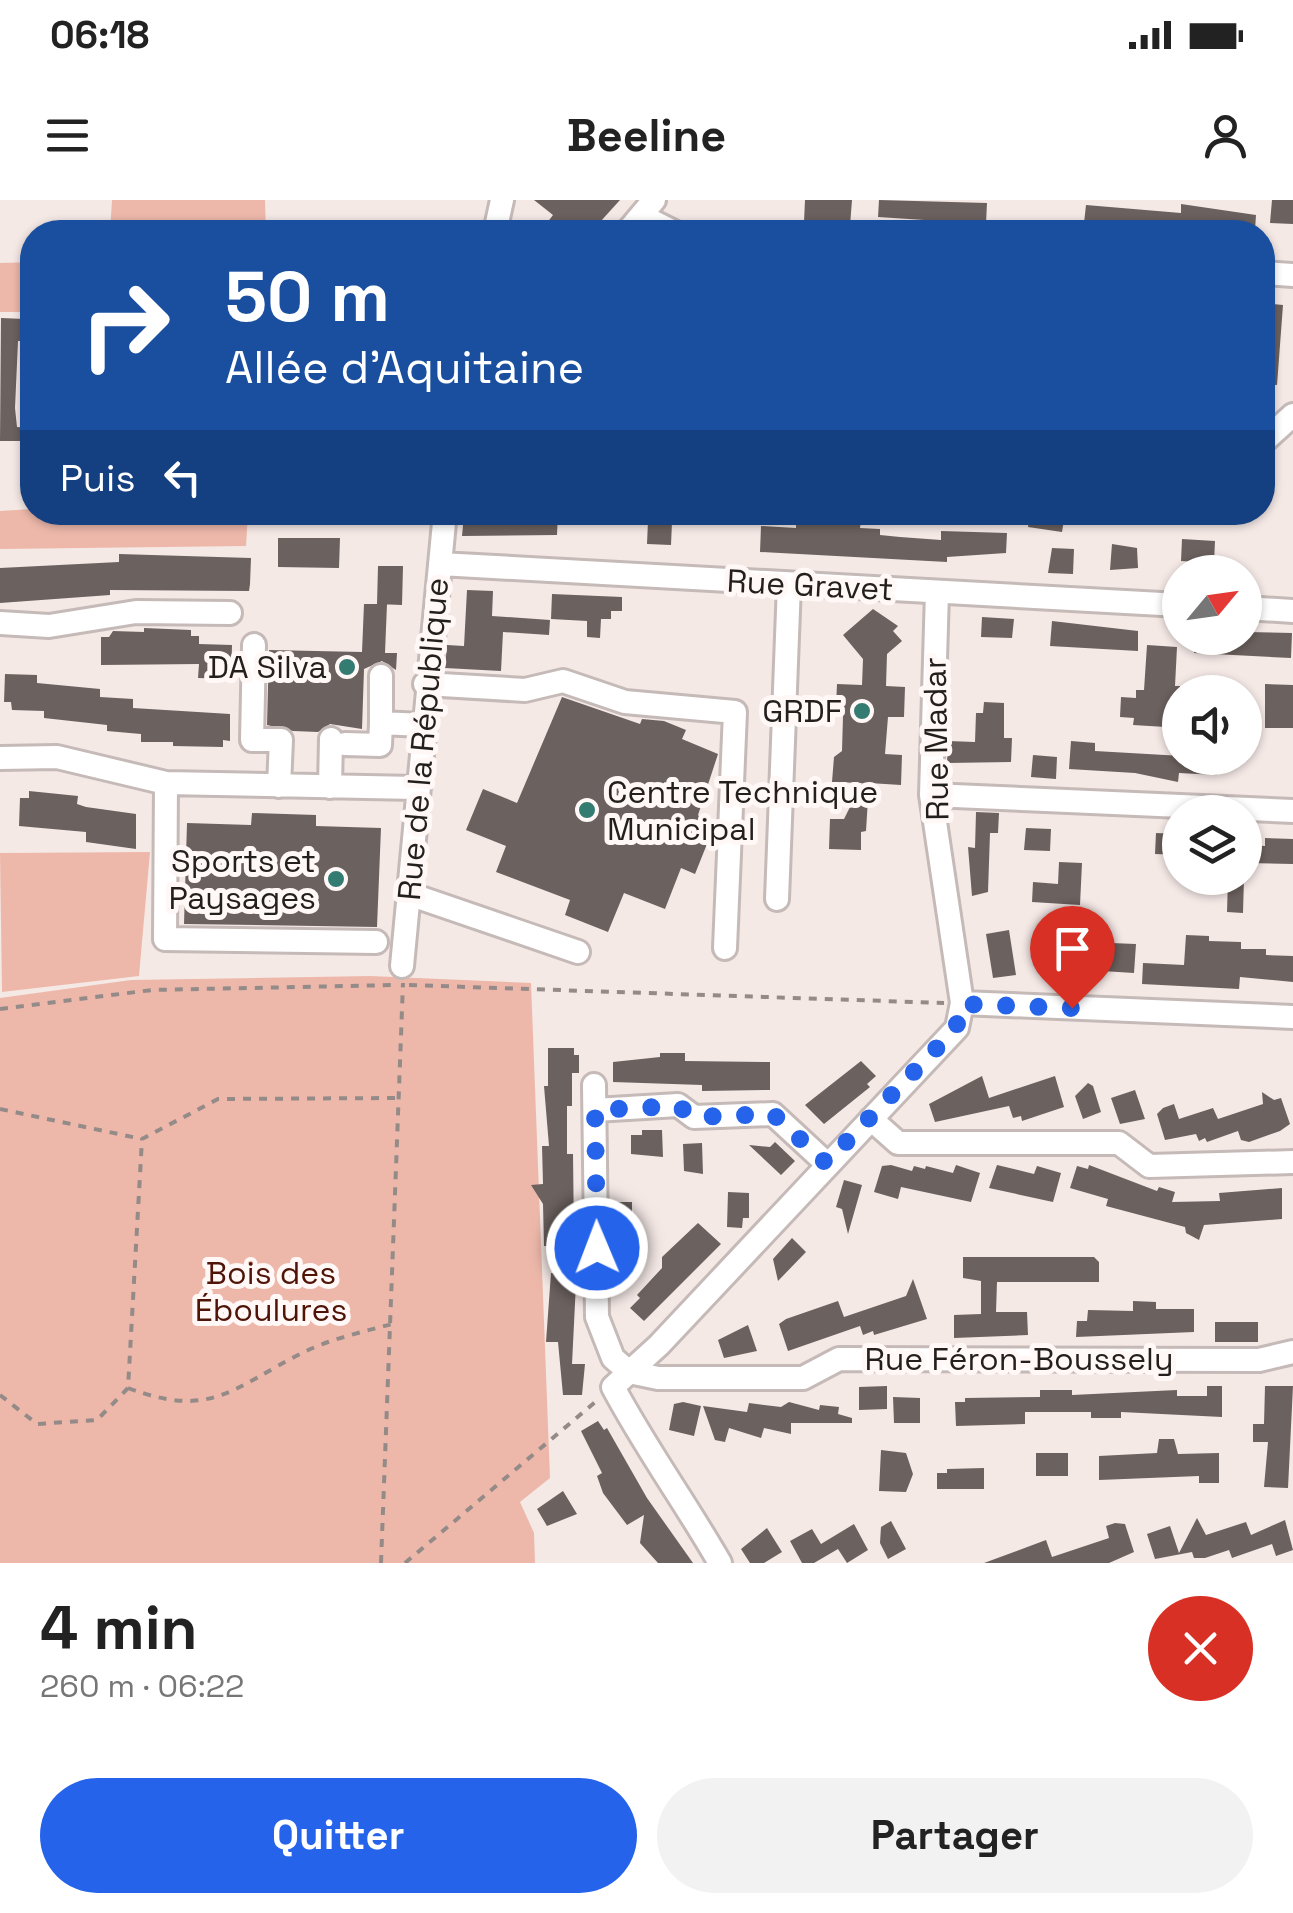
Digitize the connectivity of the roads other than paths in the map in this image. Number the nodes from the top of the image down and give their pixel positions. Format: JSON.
{"nodes":[{"id":1,"x":444,"y":525,"type":"edge"},
{"id":2,"x":440,"y":564,"type":"junction"},
{"id":3,"x":788,"y":584,"type":"junction"},
{"id":4,"x":937,"y":592,"type":"junction"},
{"id":5,"x":1162,"y":604,"type":"edge"},
{"id":6,"x":1262,"y":609,"type":"edge"},
{"id":7,"x":1293,"y":611,"type":"edge"},
{"id":8,"x":221,"y":619,"type":"dead end"},
{"id":9,"x":0,"y":623,"type":"edge"},
{"id":10,"x":254,"y":645,"type":"dead end"},
{"id":11,"x":382,"y":676,"type":"dead end"},
{"id":12,"x":426,"y":684,"type":"junction"},
{"id":13,"x":381,"y":724,"type":"junction"},
{"id":14,"x":422,"y":725,"type":"junction"},
{"id":15,"x":295,"y":737,"type":"dead end"},
{"id":16,"x":0,"y":758,"type":"edge"},
{"id":17,"x":166,"y":783,"type":"junction"},
{"id":18,"x":287,"y":786,"type":"junction"},
{"id":19,"x":330,"y":787,"type":"junction"},
{"id":20,"x":416,"y":788,"type":"junction"},
{"id":21,"x":931,"y":795,"type":"junction"},
{"id":22,"x":1293,"y":810,"type":"edge"},
{"id":23,"x":409,"y":894,"type":"junction"},
{"id":24,"x":777,"y":899,"type":"dead end"},
{"id":25,"x":376,"y":942,"type":"dead end"},
{"id":26,"x":725,"y":948,"type":"dead end"},
{"id":27,"x":578,"y":952,"type":"dead end"},
{"id":28,"x":402,"y":975,"type":"road end"},
{"id":29,"x":962,"y":1004,"type":"junction"},
{"id":30,"x":1293,"y":1017,"type":"edge"},
{"id":31,"x":594,"y":1085,"type":"dead end"},
{"id":32,"x":595,"y":1110,"type":"junction"},
{"id":33,"x":871,"y":1119,"type":"junction"},
{"id":34,"x":1293,"y":1162,"type":"edge"},
{"id":35,"x":826,"y":1163,"type":"junction"},
{"id":36,"x":1293,"y":1352,"type":"edge"},
{"id":37,"x":621,"y":1380,"type":"junction"},
{"id":38,"x":720,"y":1563,"type":"edge"}],
"edges":[{"from":1,"to":2,"type":"street","name":"Rue de la République"},
{"from":2,"to":3,"type":"street","name":"Rue Gravet"},
{"from":2,"to":12,"type":"street","name":"Rue de la République"},
{"from":3,"to":4,"type":"street","name":"Rue Gravet"},
{"from":3,"to":24,"type":"street"},
{"from":4,"to":5,"type":"street","name":"Rue Gravet"},
{"from":4,"to":21,"type":"street","name":"Rue Madar"},
{"from":6,"to":7,"type":"street"},
{"from":8,"to":9,"type":"street"},
{"from":10,"to":18,"type":"street"},
{"from":11,"to":13,"type":"street"},
{"from":12,"to":14,"type":"street","name":"Rue de la République"},
{"from":12,"to":26,"type":"street"},
{"from":13,"to":14,"type":"street"},
{"from":13,"to":19,"type":"street"},
{"from":14,"to":20,"type":"street","name":"Rue de la République"},
{"from":15,"to":18,"type":"street"},
{"from":16,"to":17,"type":"street"},
{"from":17,"to":18,"type":"street"},
{"from":17,"to":25,"type":"street"},
{"from":18,"to":19,"type":"street"},
{"from":19,"to":20,"type":"street"},
{"from":20,"to":23,"type":"street","name":"Rue de la République"},
{"from":21,"to":22,"type":"street"},
{"from":21,"to":29,"type":"street","name":"Rue Madar"},
{"from":23,"to":27,"type":"street"},
{"from":23,"to":28,"type":"street","name":"Rue de la République"},
{"from":29,"to":30,"type":"street"},
{"from":29,"to":33,"type":"street"},
{"from":31,"to":32,"type":"street"},
{"from":32,"to":35,"type":"street"},
{"from":32,"to":37,"type":"street"},
{"from":33,"to":34,"type":"street"},
{"from":33,"to":35,"type":"street"},
{"from":35,"to":37,"type":"street"},
{"from":36,"to":37,"type":"street","name":"Rue Féron-Boussely"},
{"from":37,"to":38,"type":"street"}]}
